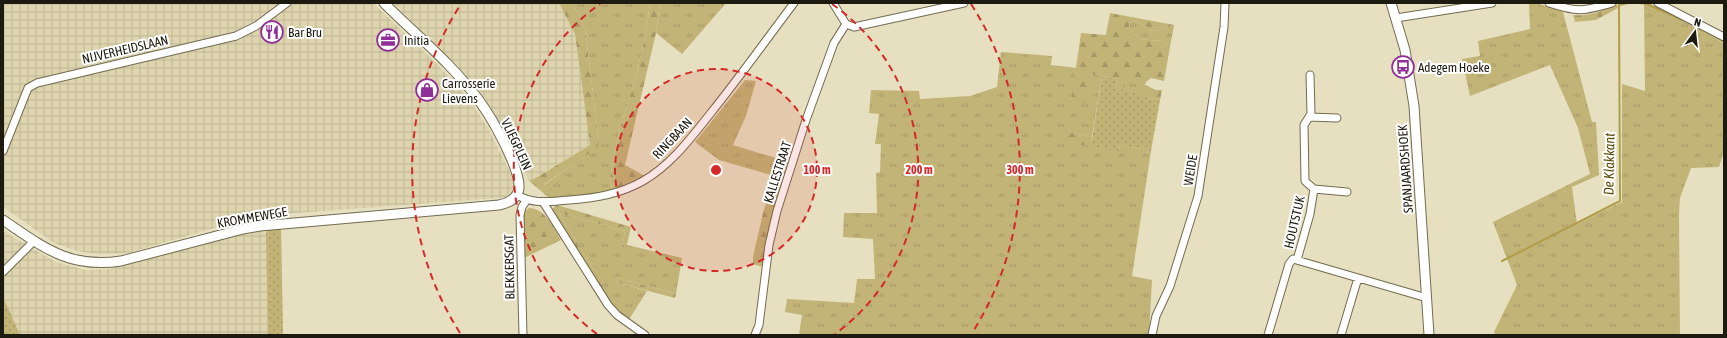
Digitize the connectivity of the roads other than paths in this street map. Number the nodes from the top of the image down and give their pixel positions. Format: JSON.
{"nodes":[{"id":1,"x":287,"y":3,"type":"edge"},
{"id":2,"x":384,"y":3,"type":"edge"},
{"id":3,"x":794,"y":3,"type":"edge"},
{"id":4,"x":833,"y":3,"type":"edge"},
{"id":5,"x":961,"y":3,"type":"edge"},
{"id":6,"x":1225,"y":3,"type":"edge"},
{"id":7,"x":1391,"y":3,"type":"edge"},
{"id":8,"x":1492,"y":3,"type":"edge"},
{"id":9,"x":1549,"y":3,"type":"edge"},
{"id":10,"x":1612,"y":3,"type":"edge"},
{"id":11,"x":1658,"y":3,"type":"edge"},
{"id":12,"x":1396,"y":18,"type":"junction"},
{"id":13,"x":846,"y":24,"type":"junction"},
{"id":14,"x":1724,"y":37,"type":"edge"},
{"id":15,"x":1310,"y":75,"type":"dead end"},
{"id":16,"x":1309,"y":117,"type":"junction"},
{"id":17,"x":1337,"y":118,"type":"dead end"},
{"id":18,"x":3,"y":151,"type":"edge"},
{"id":19,"x":1314,"y":188,"type":"junction"},
{"id":20,"x":1347,"y":192,"type":"dead end"},
{"id":21,"x":517,"y":195,"type":"junction"},
{"id":22,"x":526,"y":201,"type":"junction"},
{"id":23,"x":543,"y":202,"type":"junction"},
{"id":24,"x":3,"y":220,"type":"edge"},
{"id":25,"x":34,"y":241,"type":"junction"},
{"id":26,"x":1297,"y":260,"type":"junction"},
{"id":27,"x":3,"y":272,"type":"edge"},
{"id":28,"x":1358,"y":278,"type":"junction"},
{"id":29,"x":1427,"y":298,"type":"junction"},
{"id":30,"x":524,"y":335,"type":"edge"},
{"id":31,"x":646,"y":335,"type":"edge"},
{"id":32,"x":755,"y":335,"type":"edge"},
{"id":33,"x":1152,"y":335,"type":"edge"},
{"id":34,"x":1268,"y":335,"type":"edge"},
{"id":35,"x":1341,"y":335,"type":"edge"},
{"id":36,"x":1429,"y":335,"type":"edge"}],
"edges":[{"from":1,"to":18,"type":"street","name":"NIJVERHEIDSLAAN"},
{"from":2,"to":21,"type":"street","name":"VLIEGPLEIN"},
{"from":3,"to":23,"type":"street","name":"RINGBAAN"},
{"from":4,"to":13,"type":"street"},
{"from":5,"to":13,"type":"street"},
{"from":6,"to":33,"type":"street","name":"WEIDE"},
{"from":7,"to":12,"type":"street","name":"SPANJAARDSHOEK"},
{"from":8,"to":12,"type":"street"},
{"from":9,"to":10,"type":"street"},
{"from":11,"to":14,"type":"street"},
{"from":12,"to":29,"type":"street","name":"SPANJAARDSHOEK"},
{"from":13,"to":32,"type":"street","name":"KALLESTRAAT"},
{"from":15,"to":16,"type":"street","name":"HOUTSTUK"},
{"from":16,"to":17,"type":"street"},
{"from":16,"to":19,"type":"street","name":"HOUTSTUK"},
{"from":19,"to":20,"type":"street","name":"HOUTSTUK"},
{"from":19,"to":26,"type":"street","name":"HOUTSTUK"},
{"from":21,"to":22,"type":"street"},
{"from":21,"to":25,"type":"street","name":"KROMMEWEGE"},
{"from":22,"to":23,"type":"street","name":"RINGBAAN"},
{"from":22,"to":30,"type":"street","name":"BLEKKERSGAT"},
{"from":23,"to":31,"type":"street"},
{"from":24,"to":25,"type":"street","name":"KROMMEWEGE"},
{"from":25,"to":27,"type":"street"},
{"from":26,"to":28,"type":"street"},
{"from":26,"to":34,"type":"street"},
{"from":28,"to":29,"type":"street"},
{"from":28,"to":35,"type":"street"},
{"from":29,"to":36,"type":"street","name":"SPANJAARDSHOEK"}]}
